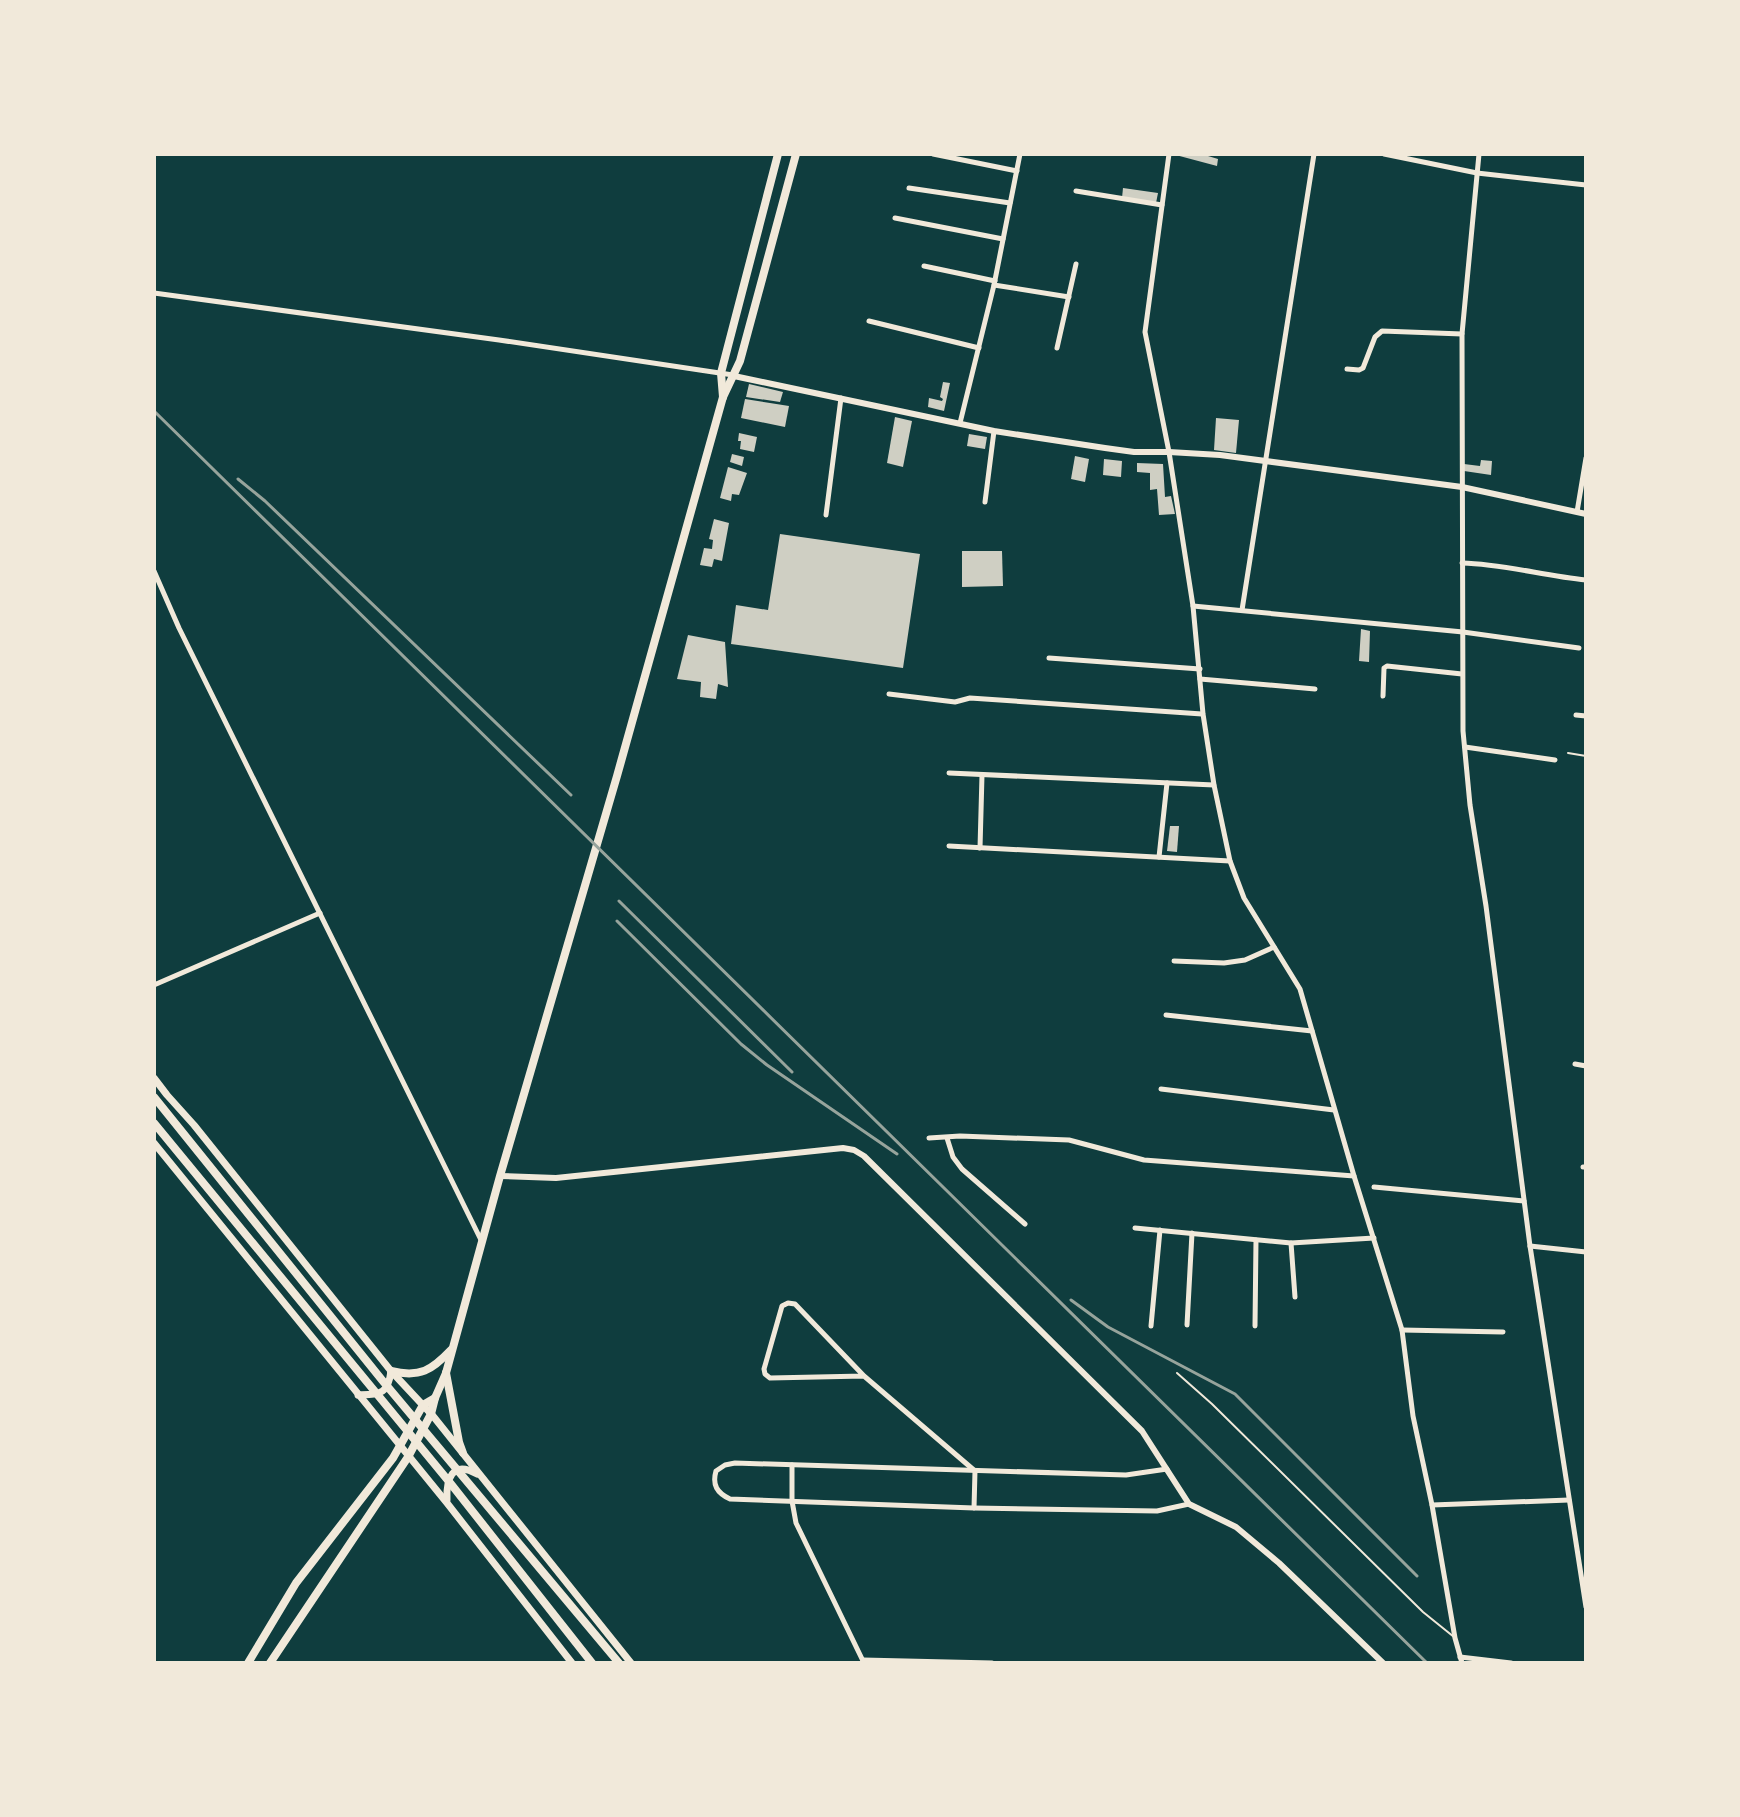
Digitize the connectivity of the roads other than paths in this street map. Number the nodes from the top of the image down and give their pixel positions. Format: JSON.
{"nodes":[{"id":1,"x":778,"y":154,"type":"edge"},
{"id":2,"x":796,"y":154,"type":"edge"},
{"id":3,"x":933,"y":154,"type":"edge"},
{"id":4,"x":1020,"y":154,"type":"edge"},
{"id":5,"x":1169,"y":154,"type":"edge"},
{"id":6,"x":1314,"y":154,"type":"edge"},
{"id":7,"x":1384,"y":154,"type":"edge"},
{"id":8,"x":1479,"y":154,"type":"edge"},
{"id":9,"x":1017,"y":171,"type":"junction"},
{"id":10,"x":1477,"y":173,"type":"junction"},
{"id":11,"x":1586,"y":185,"type":"edge"},
{"id":12,"x":909,"y":188,"type":"dead end"},
{"id":13,"x":1076,"y":191,"type":"dead end"},
{"id":14,"x":1010,"y":203,"type":"junction"},
{"id":15,"x":1162,"y":205,"type":"junction"},
{"id":16,"x":895,"y":218,"type":"dead end"},
{"id":17,"x":1003,"y":239,"type":"junction"},
{"id":18,"x":1076,"y":264,"type":"dead end"},
{"id":19,"x":924,"y":266,"type":"dead end"},
{"id":20,"x":994,"y":283,"type":"junction"},
{"id":21,"x":154,"y":293,"type":"edge"},
{"id":22,"x":1069,"y":297,"type":"junction"},
{"id":23,"x":869,"y":321,"type":"dead end"},
{"id":24,"x":1462,"y":334,"type":"junction"},
{"id":25,"x":979,"y":348,"type":"junction"},
{"id":26,"x":1057,"y":348,"type":"dead end"},
{"id":27,"x":1347,"y":369,"type":"dead end"},
{"id":28,"x":721,"y":373,"type":"junction"},
{"id":29,"x":734,"y":376,"type":"junction"},
{"id":30,"x":723,"y":397,"type":"junction"},
{"id":31,"x":841,"y":398,"type":"junction"},
{"id":32,"x":960,"y":423,"type":"junction"},
{"id":33,"x":994,"y":431,"type":"junction"},
{"id":34,"x":1169,"y":452,"type":"junction"},
{"id":35,"x":1586,"y":458,"type":"edge"},
{"id":36,"x":1265,"y":461,"type":"junction"},
{"id":37,"x":1462,"y":487,"type":"junction"},
{"id":38,"x":985,"y":502,"type":"dead end"},
{"id":39,"x":1577,"y":512,"type":"junction"},
{"id":40,"x":1586,"y":514,"type":"edge"},
{"id":41,"x":826,"y":515,"type":"dead end"},
{"id":42,"x":1462,"y":563,"type":"junction"},
{"id":43,"x":154,"y":571,"type":"edge"},
{"id":44,"x":1586,"y":580,"type":"edge"},
{"id":45,"x":1193,"y":606,"type":"junction"},
{"id":46,"x":1242,"y":610,"type":"junction"},
{"id":47,"x":1463,"y":632,"type":"junction"},
{"id":48,"x":1579,"y":648,"type":"dead end"},
{"id":49,"x":1049,"y":658,"type":"dead end"},
{"id":50,"x":1200,"y":669,"type":"junction"},
{"id":51,"x":1463,"y":674,"type":"junction"},
{"id":52,"x":1200,"y":679,"type":"junction"},
{"id":53,"x":1315,"y":689,"type":"dead end"},
{"id":54,"x":889,"y":694,"type":"dead end"},
{"id":55,"x":1383,"y":696,"type":"dead end"},
{"id":56,"x":1203,"y":714,"type":"junction"},
{"id":57,"x":1576,"y":715,"type":"dead end"},
{"id":58,"x":1586,"y":716,"type":"edge"},
{"id":59,"x":1465,"y":747,"type":"junction"},
{"id":60,"x":1568,"y":753,"type":"dead end"},
{"id":61,"x":1586,"y":756,"type":"edge"},
{"id":62,"x":1555,"y":760,"type":"dead end"},
{"id":63,"x":949,"y":773,"type":"dead end"},
{"id":64,"x":982,"y":775,"type":"junction"},
{"id":65,"x":1167,"y":783,"type":"junction"},
{"id":66,"x":1214,"y":785,"type":"junction"},
{"id":67,"x":949,"y":846,"type":"dead end"},
{"id":68,"x":980,"y":848,"type":"junction"},
{"id":69,"x":1159,"y":857,"type":"junction"},
{"id":70,"x":1230,"y":861,"type":"junction"},
{"id":71,"x":320,"y":913,"type":"junction"},
{"id":72,"x":1274,"y":947,"type":"junction"},
{"id":73,"x":1174,"y":961,"type":"dead end"},
{"id":74,"x":154,"y":985,"type":"edge"},
{"id":75,"x":1166,"y":1015,"type":"dead end"},
{"id":76,"x":1312,"y":1031,"type":"junction"},
{"id":77,"x":1575,"y":1064,"type":"dead end"},
{"id":78,"x":1586,"y":1066,"type":"edge"},
{"id":79,"x":154,"y":1078,"type":"edge"},
{"id":80,"x":1161,"y":1089,"type":"dead end"},
{"id":81,"x":154,"y":1097,"type":"edge"},
{"id":82,"x":1334,"y":1110,"type":"junction"},
{"id":83,"x":154,"y":1123,"type":"edge"},
{"id":84,"x":929,"y":1138,"type":"dead end"},
{"id":85,"x":947,"y":1138,"type":"junction"},
{"id":86,"x":154,"y":1143,"type":"edge"},
{"id":87,"x":500,"y":1176,"type":"junction"},
{"id":88,"x":1354,"y":1176,"type":"junction"},
{"id":89,"x":1374,"y":1187,"type":"dead end"},
{"id":90,"x":1525,"y":1201,"type":"junction"},
{"id":91,"x":1025,"y":1224,"type":"dead end"},
{"id":92,"x":1135,"y":1228,"type":"dead end"},
{"id":93,"x":1160,"y":1230,"type":"junction"},
{"id":94,"x":1192,"y":1233,"type":"junction"},
{"id":95,"x":1374,"y":1238,"type":"junction"},
{"id":96,"x":1256,"y":1240,"type":"junction"},
{"id":97,"x":482,"y":1243,"type":"junction"},
{"id":98,"x":1291,"y":1243,"type":"junction"},
{"id":99,"x":1530,"y":1246,"type":"junction"},
{"id":100,"x":1586,"y":1252,"type":"edge"},
{"id":101,"x":1295,"y":1297,"type":"dead end"},
{"id":102,"x":1187,"y":1325,"type":"dead end"},
{"id":103,"x":1151,"y":1326,"type":"dead end"},
{"id":104,"x":1255,"y":1326,"type":"dead end"},
{"id":105,"x":1402,"y":1330,"type":"junction"},
{"id":106,"x":1503,"y":1332,"type":"dead end"},
{"id":107,"x":452,"y":1349,"type":"junction"},
{"id":108,"x":391,"y":1371,"type":"junction"},
{"id":109,"x":446,"y":1373,"type":"junction"},
{"id":110,"x":1177,"y":1373,"type":"dead end"},
{"id":111,"x":864,"y":1376,"type":"junction"},
{"id":112,"x":358,"y":1395,"type":"junction"},
{"id":113,"x":435,"y":1398,"type":"junction"},
{"id":114,"x":423,"y":1405,"type":"junction"},
{"id":115,"x":431,"y":1414,"type":"junction"},
{"id":116,"x":401,"y":1447,"type":"junction"},
{"id":117,"x":463,"y":1453,"type":"junction"},
{"id":118,"x":408,"y":1457,"type":"junction"},
{"id":119,"x":792,"y":1465,"type":"junction"},
{"id":120,"x":1167,"y":1469,"type":"junction"},
{"id":121,"x":975,"y":1471,"type":"junction"},
{"id":122,"x":482,"y":1477,"type":"junction"},
{"id":123,"x":1569,"y":1500,"type":"junction"},
{"id":124,"x":792,"y":1501,"type":"junction"},
{"id":125,"x":447,"y":1503,"type":"junction"},
{"id":126,"x":1189,"y":1504,"type":"junction"},
{"id":127,"x":1432,"y":1505,"type":"junction"},
{"id":128,"x":974,"y":1508,"type":"junction"},
{"id":129,"x":1586,"y":1607,"type":"edge"},
{"id":130,"x":1455,"y":1638,"type":"junction"},
{"id":131,"x":1461,"y":1660,"type":"edge"},
{"id":132,"x":864,"y":1662,"type":"edge"},
{"id":133,"x":248,"y":1663,"type":"edge"},
{"id":134,"x":270,"y":1663,"type":"edge"},
{"id":135,"x":572,"y":1663,"type":"edge"},
{"id":136,"x":592,"y":1663,"type":"edge"},
{"id":137,"x":619,"y":1663,"type":"edge"},
{"id":138,"x":631,"y":1663,"type":"edge"},
{"id":139,"x":992,"y":1663,"type":"edge"},
{"id":140,"x":1383,"y":1663,"type":"edge"},
{"id":141,"x":1511,"y":1663,"type":"edge"}],
"edges":[{"from":1,"to":28,"type":"main road"},
{"from":2,"to":29,"type":"main road"},
{"from":3,"to":9,"type":"street"},
{"from":4,"to":9,"type":"street"},
{"from":5,"to":15,"type":"street"},
{"from":6,"to":36,"type":"street"},
{"from":7,"to":10,"type":"street"},
{"from":8,"to":10,"type":"street"},
{"from":9,"to":14,"type":"street"},
{"from":10,"to":11,"type":"street"},
{"from":10,"to":24,"type":"street"},
{"from":12,"to":14,"type":"street"},
{"from":13,"to":15,"type":"street"},
{"from":14,"to":17,"type":"street"},
{"from":15,"to":34,"type":"street"},
{"from":16,"to":17,"type":"street"},
{"from":17,"to":20,"type":"street"},
{"from":18,"to":22,"type":"street"},
{"from":19,"to":20,"type":"street"},
{"from":20,"to":22,"type":"street"},
{"from":20,"to":25,"type":"street"},
{"from":21,"to":28,"type":"street"},
{"from":22,"to":26,"type":"street"},
{"from":23,"to":25,"type":"street"},
{"from":24,"to":27,"type":"street"},
{"from":24,"to":37,"type":"street"},
{"from":25,"to":32,"type":"street"},
{"from":28,"to":29,"type":"street"},
{"from":28,"to":30,"type":"main road"},
{"from":29,"to":30,"type":"main road"},
{"from":29,"to":31,"type":"street"},
{"from":30,"to":87,"type":"main road"},
{"from":31,"to":32,"type":"street"},
{"from":31,"to":41,"type":"street"},
{"from":32,"to":33,"type":"street"},
{"from":33,"to":34,"type":"street"},
{"from":33,"to":38,"type":"street"},
{"from":34,"to":36,"type":"street"},
{"from":34,"to":45,"type":"street"},
{"from":35,"to":39,"type":"street"},
{"from":36,"to":37,"type":"street"},
{"from":36,"to":46,"type":"street"},
{"from":37,"to":39,"type":"street"},
{"from":37,"to":42,"type":"street"},
{"from":39,"to":40,"type":"street"},
{"from":42,"to":44,"type":"street"},
{"from":42,"to":47,"type":"street"},
{"from":43,"to":71,"type":"street"},
{"from":45,"to":46,"type":"street"},
{"from":45,"to":50,"type":"street"},
{"from":46,"to":47,"type":"street"},
{"from":47,"to":48,"type":"street"},
{"from":47,"to":51,"type":"street"},
{"from":49,"to":50,"type":"street"},
{"from":50,"to":52,"type":"street"},
{"from":51,"to":55,"type":"street"},
{"from":51,"to":59,"type":"street"},
{"from":52,"to":53,"type":"street"},
{"from":52,"to":56,"type":"street"},
{"from":54,"to":56,"type":"street"},
{"from":56,"to":66,"type":"street"},
{"from":57,"to":58,"type":"street"},
{"from":59,"to":62,"type":"street"},
{"from":59,"to":90,"type":"street"},
{"from":60,"to":61,"type":"lane"},
{"from":63,"to":64,"type":"street"},
{"from":64,"to":65,"type":"street"},
{"from":64,"to":68,"type":"street"},
{"from":65,"to":66,"type":"street"},
{"from":65,"to":69,"type":"street"},
{"from":66,"to":70,"type":"street"},
{"from":67,"to":68,"type":"street"},
{"from":68,"to":69,"type":"street"},
{"from":69,"to":70,"type":"street"},
{"from":70,"to":72,"type":"street"},
{"from":71,"to":74,"type":"street"},
{"from":71,"to":97,"type":"street"},
{"from":72,"to":73,"type":"street"},
{"from":72,"to":76,"type":"street"},
{"from":75,"to":76,"type":"street"},
{"from":76,"to":82,"type":"street"},
{"from":77,"to":78,"type":"street"},
{"from":79,"to":108,"type":"main road"},
{"from":80,"to":82,"type":"street"},
{"from":81,"to":137,"type":"main road"},
{"from":82,"to":88,"type":"street"},
{"from":83,"to":136,"type":"main road"},
{"from":84,"to":85,"type":"street"},
{"from":85,"to":88,"type":"street"},
{"from":85,"to":91,"type":"street"},
{"from":86,"to":112,"type":"main road"},
{"from":87,"to":97,"type":"main road"},
{"from":87,"to":120,"type":"street"},
{"from":88,"to":95,"type":"street"},
{"from":89,"to":90,"type":"street"},
{"from":90,"to":99,"type":"street"},
{"from":92,"to":93,"type":"street"},
{"from":93,"to":94,"type":"street"},
{"from":93,"to":103,"type":"street"},
{"from":94,"to":96,"type":"street"},
{"from":94,"to":102,"type":"street"},
{"from":95,"to":98,"type":"street"},
{"from":95,"to":105,"type":"street"},
{"from":96,"to":98,"type":"street"},
{"from":96,"to":104,"type":"street"},
{"from":97,"to":107,"type":"main road"},
{"from":98,"to":101,"type":"street"},
{"from":99,"to":100,"type":"street"},
{"from":99,"to":123,"type":"street"},
{"from":105,"to":106,"type":"street"},
{"from":105,"to":127,"type":"street"},
{"from":107,"to":108,"type":"main road"},
{"from":107,"to":109,"type":"main road"},
{"from":108,"to":112,"type":"main road"},
{"from":108,"to":114,"type":"main road"},
{"from":109,"to":113,"type":"main road"},
{"from":109,"to":117,"type":"main road"},
{"from":110,"to":130,"type":"lane"},
{"from":111,"to":111,"type":"street"},
{"from":111,"to":121,"type":"street"},
{"from":112,"to":116,"type":"main road"},
{"from":113,"to":114,"type":"main road"},
{"from":113,"to":115,"type":"main road"},
{"from":114,"to":115,"type":"main road"},
{"from":114,"to":116,"type":"main road"},
{"from":115,"to":117,"type":"main road"},
{"from":115,"to":118,"type":"main road"},
{"from":116,"to":118,"type":"main road"},
{"from":116,"to":133,"type":"main road"},
{"from":117,"to":122,"type":"main road"},
{"from":118,"to":125,"type":"main road"},
{"from":118,"to":134,"type":"main road"},
{"from":119,"to":121,"type":"street"},
{"from":119,"to":124,"type":"street"},
{"from":119,"to":124,"type":"street"},
{"from":120,"to":121,"type":"street"},
{"from":120,"to":126,"type":"street"},
{"from":121,"to":128,"type":"street"},
{"from":122,"to":125,"type":"main road"},
{"from":122,"to":138,"type":"main road"},
{"from":123,"to":127,"type":"street"},
{"from":123,"to":129,"type":"street"},
{"from":124,"to":128,"type":"street"},
{"from":124,"to":132,"type":"street"},
{"from":125,"to":135,"type":"main road"},
{"from":126,"to":128,"type":"street"},
{"from":126,"to":140,"type":"street"},
{"from":127,"to":130,"type":"street"},
{"from":130,"to":131,"type":"street"},
{"from":131,"to":141,"type":"street"},
{"from":132,"to":139,"type":"street"}]}
